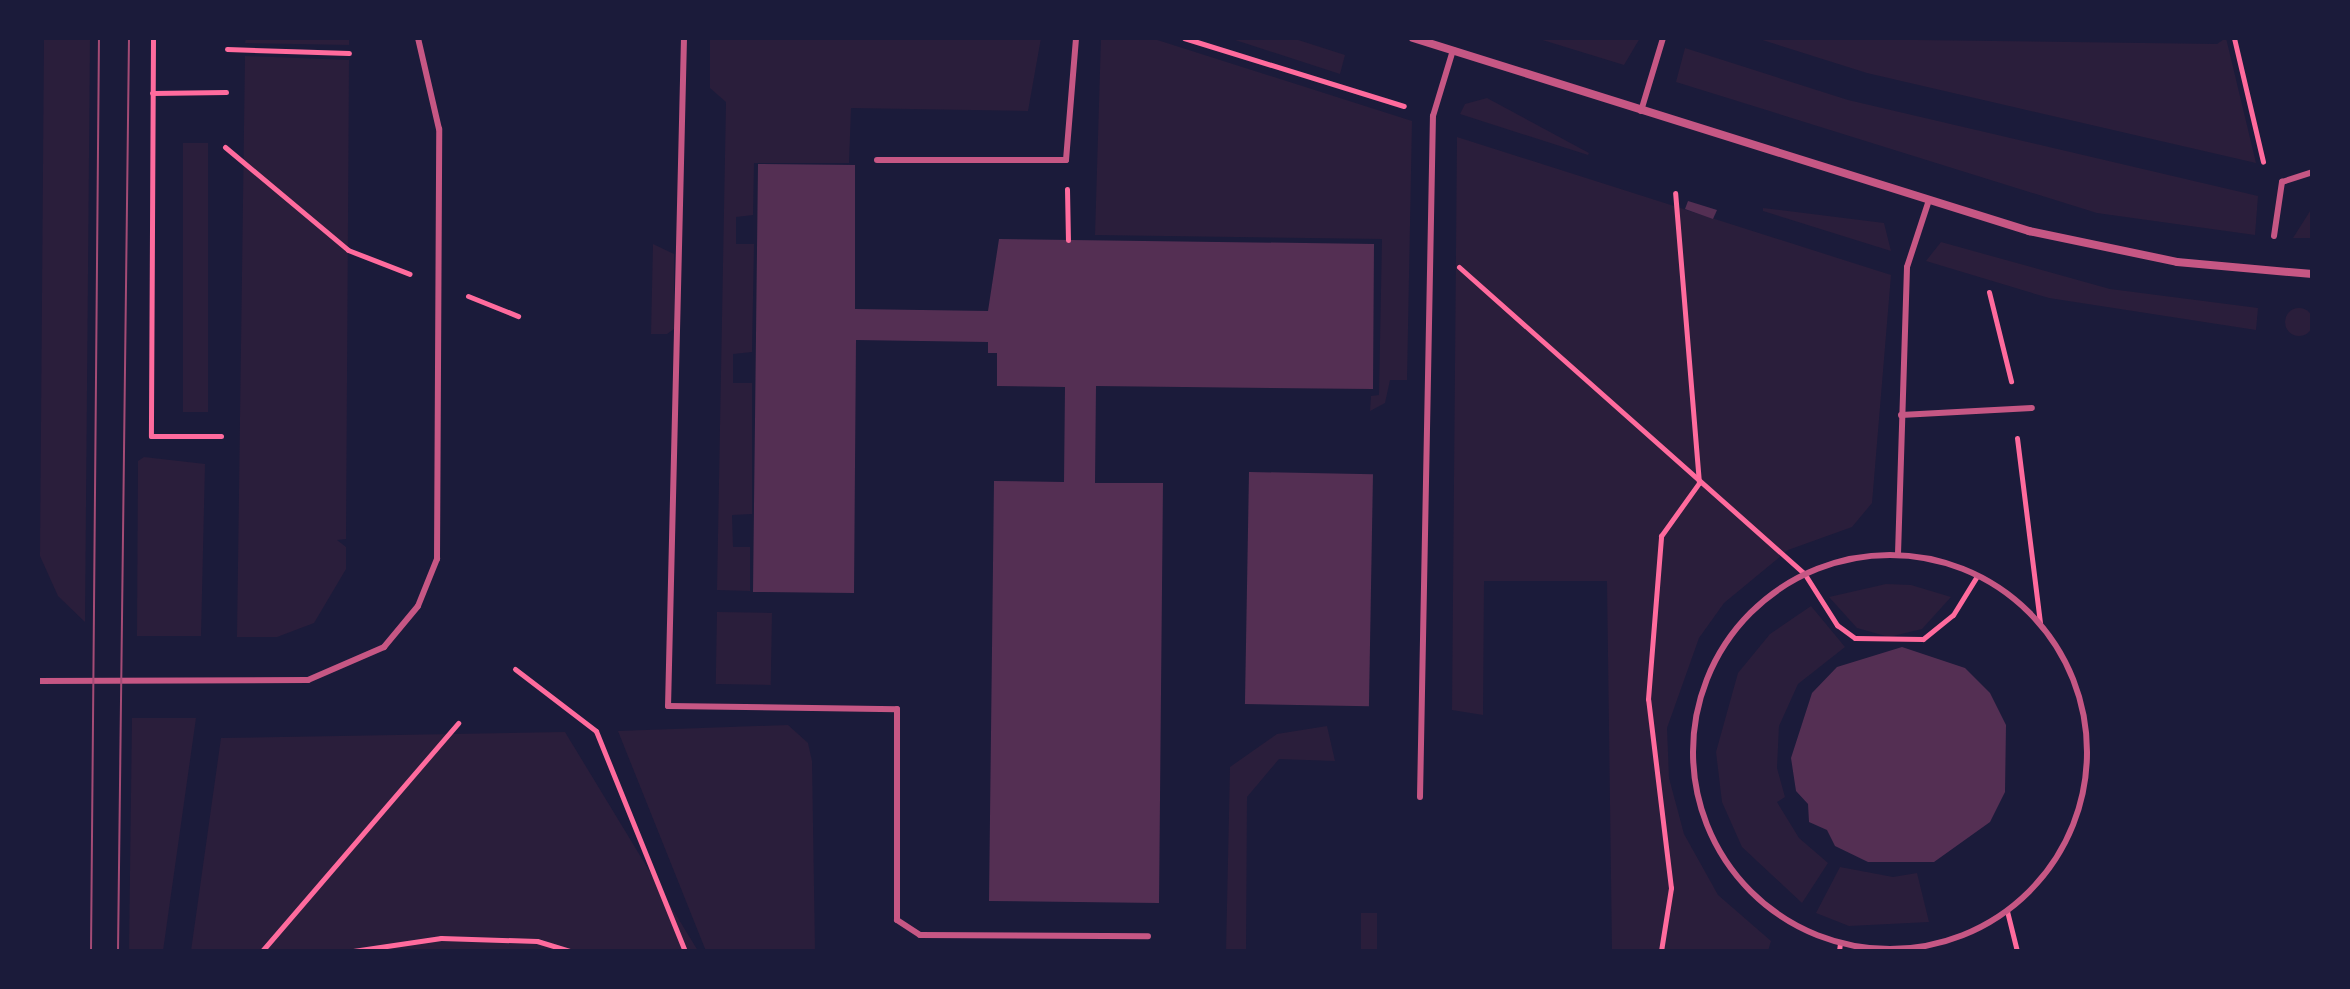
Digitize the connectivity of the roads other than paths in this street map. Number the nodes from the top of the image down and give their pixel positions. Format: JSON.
{"nodes":[{"id":1,"x":418,"y":38,"type":"edge"},
{"id":2,"x":684,"y":38,"type":"edge"},
{"id":3,"x":1076,"y":38,"type":"edge"},
{"id":4,"x":1413,"y":38,"type":"edge"},
{"id":5,"x":1663,"y":38,"type":"edge"},
{"id":6,"x":1453,"y":50,"type":"junction"},
{"id":7,"x":1641,"y":111,"type":"junction"},
{"id":8,"x":877,"y":160,"type":"dead end"},
{"id":9,"x":2312,"y":172,"type":"edge"},
{"id":10,"x":1929,"y":200,"type":"junction"},
{"id":11,"x":2274,"y":236,"type":"dead end"},
{"id":12,"x":2312,"y":274,"type":"edge"},
{"id":13,"x":2032,"y":408,"type":"dead end"},
{"id":14,"x":1901,"y":415,"type":"junction"},
{"id":15,"x":1898,"y":554,"type":"junction"},
{"id":16,"x":38,"y":681,"type":"edge"},
{"id":17,"x":1420,"y":797,"type":"dead end"},
{"id":18,"x":1148,"y":936,"type":"dead end"},
{"id":19,"x":1839,"y":947,"type":"edge"}],
"edges":[{"from":1,"to":16,"type":"lane"},
{"from":2,"to":18,"type":"lane"},
{"from":3,"to":8,"type":"lane"},
{"from":4,"to":6,"type":"street"},
{"from":5,"to":7,"type":"lane"},
{"from":6,"to":7,"type":"street"},
{"from":6,"to":17,"type":"lane"},
{"from":7,"to":10,"type":"street"},
{"from":9,"to":11,"type":"lane"},
{"from":10,"to":12,"type":"street"},
{"from":10,"to":14,"type":"lane"},
{"from":13,"to":14,"type":"lane"},
{"from":14,"to":15,"type":"lane"},
{"from":15,"to":19,"type":"lane"},
{"from":15,"to":19,"type":"lane"}]}
